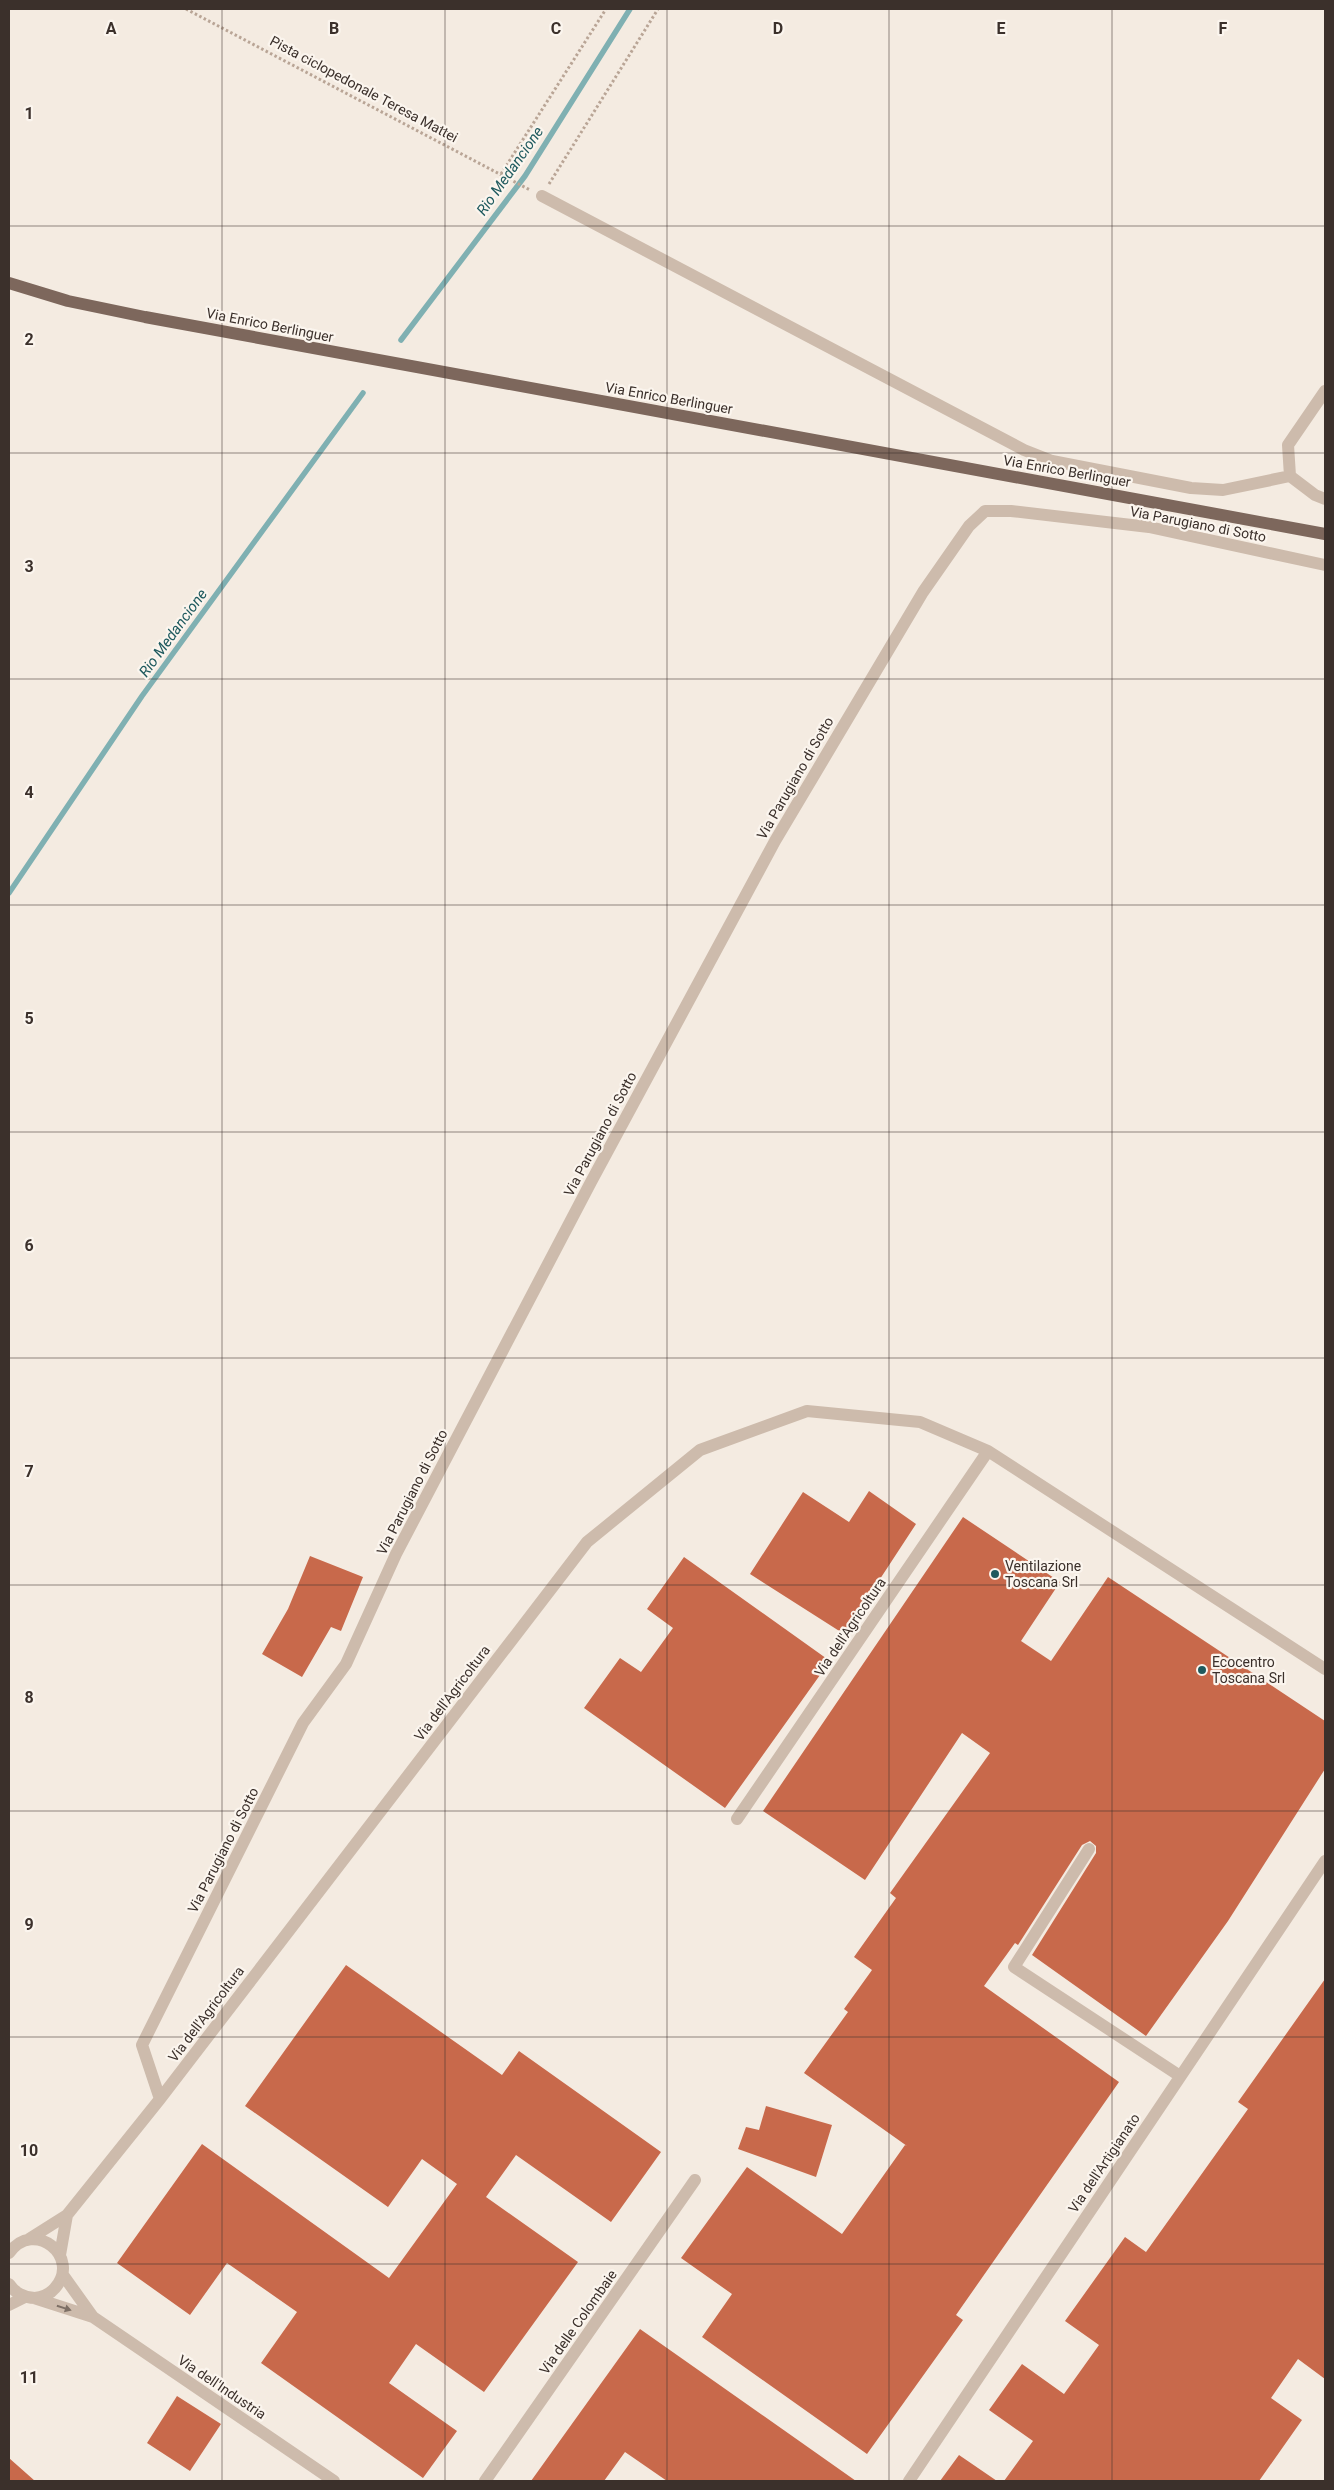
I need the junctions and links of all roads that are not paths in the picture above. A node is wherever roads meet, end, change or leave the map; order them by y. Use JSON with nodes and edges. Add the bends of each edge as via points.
{"nodes":[{"id":1,"x":537,"y":193,"type":"road end"},
{"id":2,"x":9,"y":283,"type":"edge"},
{"id":3,"x":1325,"y":391,"type":"edge"},
{"id":4,"x":1290,"y":476,"type":"junction"},
{"id":5,"x":1325,"y":499,"type":"edge"},
{"id":6,"x":1325,"y":534,"type":"edge"},
{"id":7,"x":1325,"y":566,"type":"edge"},
{"id":8,"x":988,"y":1451,"type":"junction"},
{"id":9,"x":1325,"y":1669,"type":"edge"},
{"id":10,"x":737,"y":1819,"type":"dead end"},
{"id":11,"x":1089,"y":1849,"type":"dead end"},
{"id":12,"x":1325,"y":1861,"type":"edge"},
{"id":13,"x":1180,"y":2076,"type":"junction"},
{"id":14,"x":160,"y":2099,"type":"junction"},
{"id":15,"x":695,"y":2180,"type":"dead end"},
{"id":16,"x":68,"y":2215,"type":"junction"},
{"id":17,"x":29,"y":2239,"type":"junction"},
{"id":18,"x":9,"y":2253,"type":"edge"},
{"id":19,"x":60,"y":2255,"type":"junction"},
{"id":20,"x":63,"y":2275,"type":"junction"},
{"id":21,"x":9,"y":2284,"type":"edge"},
{"id":22,"x":30,"y":2297,"type":"junction"},
{"id":23,"x":9,"y":2305,"type":"edge"},
{"id":24,"x":93,"y":2317,"type":"junction"},
{"id":25,"x":334,"y":2481,"type":"edge"},
{"id":26,"x":484,"y":2481,"type":"edge"},
{"id":27,"x":909,"y":2481,"type":"edge"}],
"edges":[{"from":1,"to":4,"type":"street","via":[[1024,450],[1052,461],[1191,488],[1223,490]]},
{"from":2,"to":6,"type":"main road","name":"Via Enrico Berlinguer","via":[[68,301],[145,317]]},
{"from":3,"to":4,"type":"street","via":[[1288,445]]},
{"from":4,"to":5,"type":"street","via":[[1315,496]]},
{"from":7,"to":14,"type":"street","name":"Via Parugiano di Sotto","via":[[1149,527],[1011,511],[985,511],[969,526],[922,592],[775,841],[396,1554],[346,1664],[303,1723],[142,2045]]},
{"from":8,"to":9,"type":"street","name":"Via dell'Agricoltura"},
{"from":8,"to":10,"type":"street","name":"Via dell'Agricoltura"},
{"from":8,"to":14,"type":"street","name":"Via dell'Agricoltura","via":[[920,1422],[808,1411],[700,1450],[587,1542]]},
{"from":11,"to":13,"type":"street","via":[[1014,1966]]},
{"from":12,"to":13,"type":"street","name":"Via dell'Artigianato"},
{"from":13,"to":27,"type":"street","name":"Via dell'Artigianato"},
{"from":14,"to":16,"type":"street","name":"Via dell'Agricoltura"},
{"from":15,"to":26,"type":"street","name":"Via delle Colombaie"},
{"from":16,"to":17,"type":"street"},
{"from":16,"to":19,"type":"street"},
{"from":17,"to":18,"type":"street","via":[[20,2242]]},
{"from":17,"to":19,"type":"street","via":[[47,2242]]},
{"from":19,"to":20,"type":"street"},
{"from":20,"to":22,"type":"street","via":[[52,2291]]},
{"from":20,"to":24,"type":"street","name":"Via dell'Industria"},
{"from":21,"to":22,"type":"street","via":[[17,2293]]},
{"from":22,"to":23,"type":"street"},
{"from":22,"to":24,"type":"street","name":"Via dell'Industria","one_way":true},
{"from":24,"to":25,"type":"street","name":"Via dell'Industria"}]}
